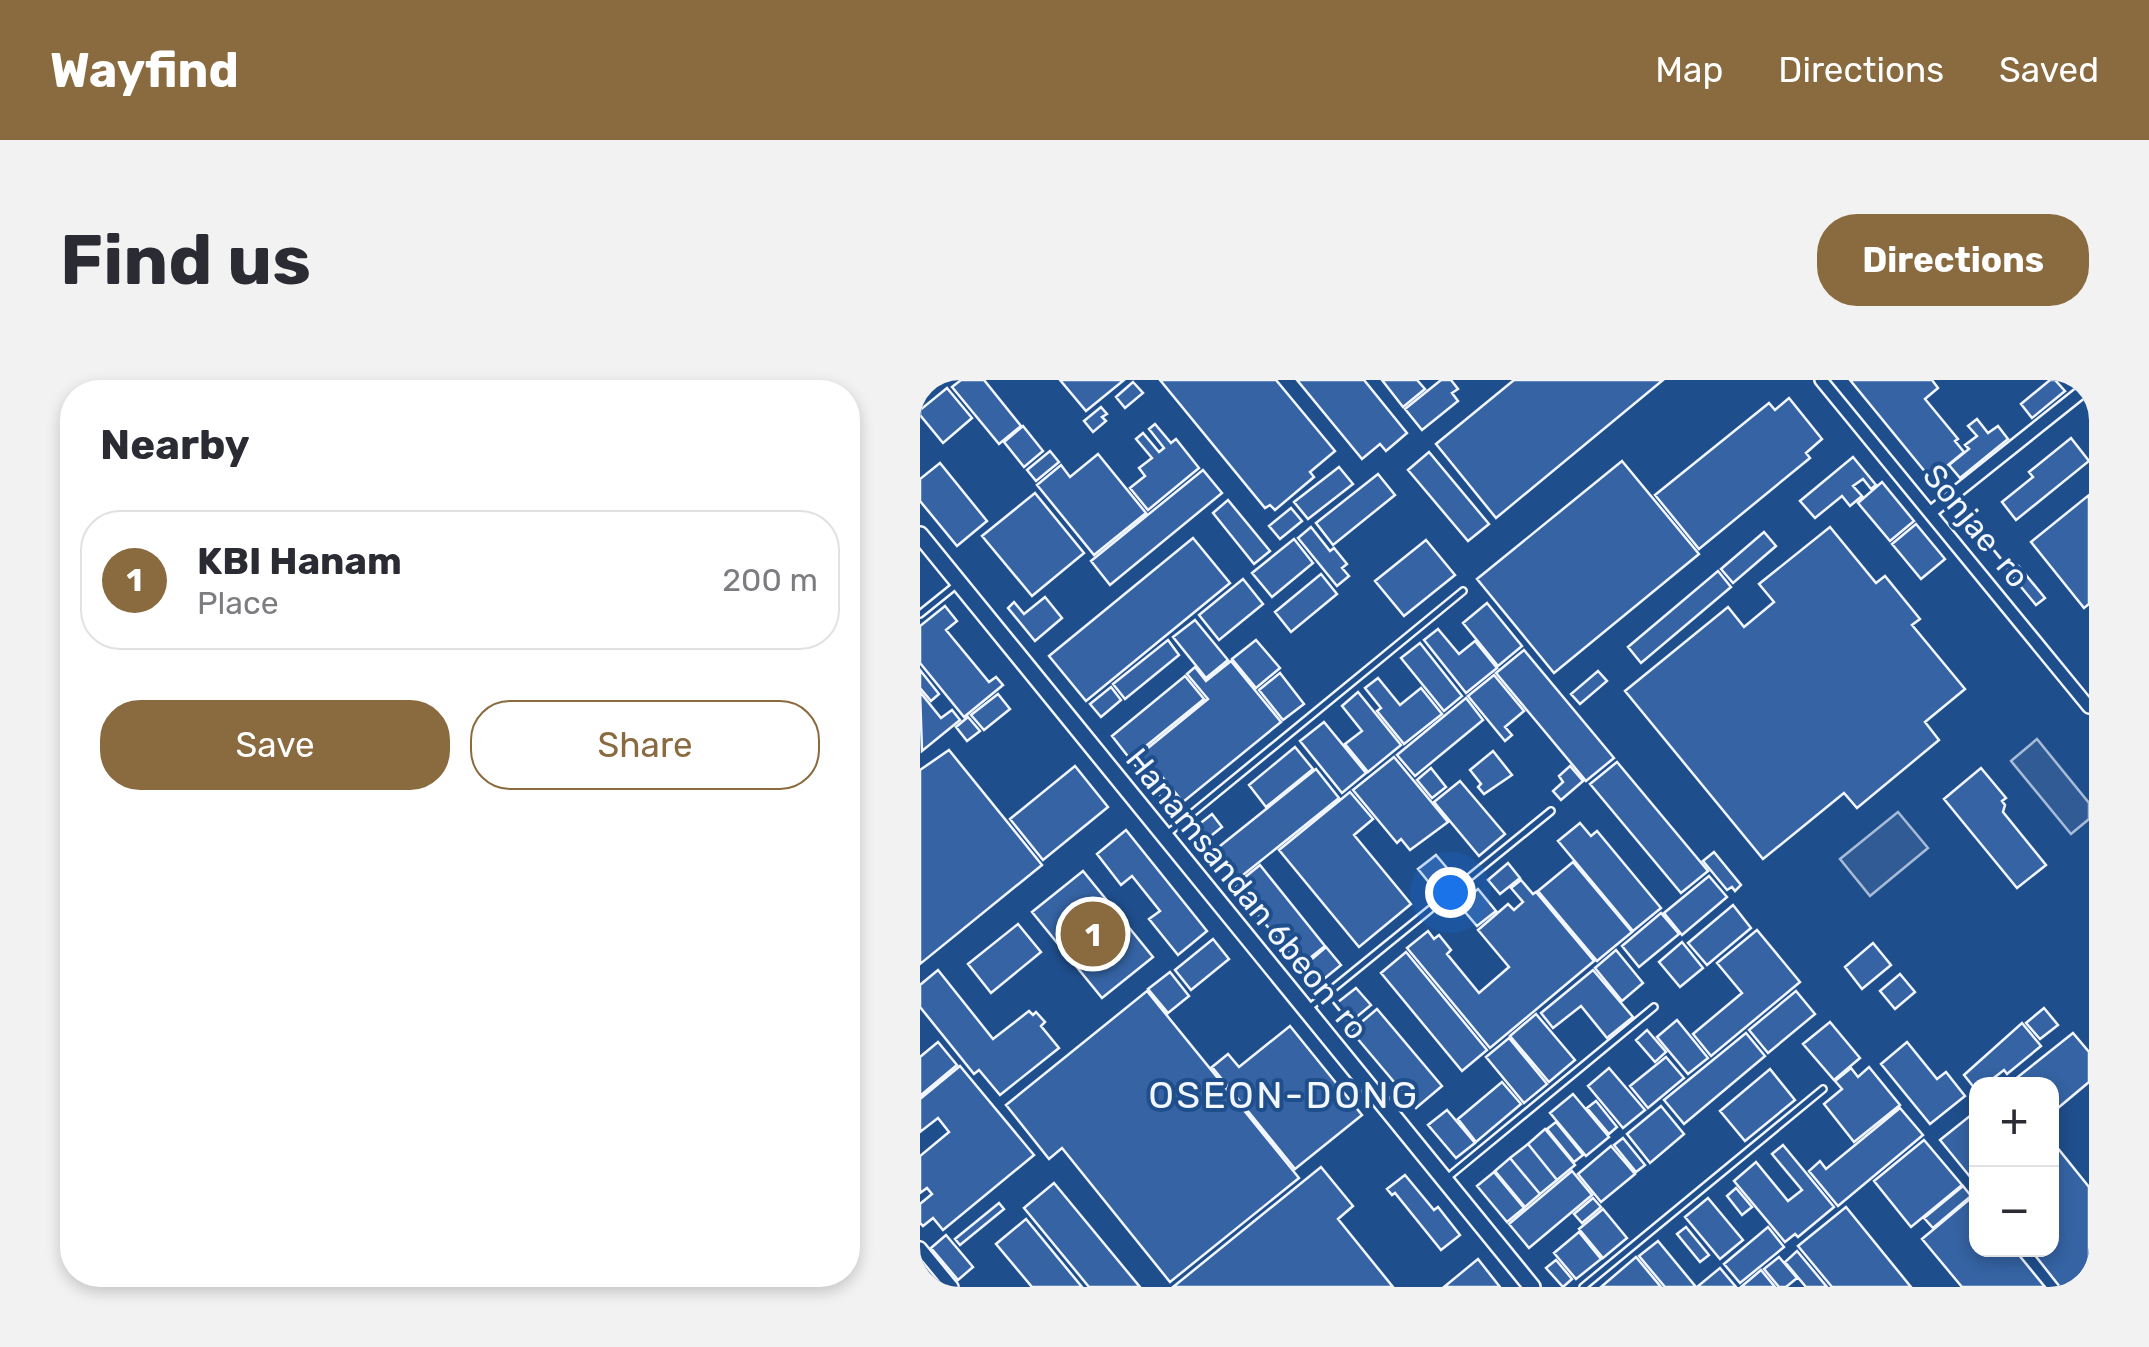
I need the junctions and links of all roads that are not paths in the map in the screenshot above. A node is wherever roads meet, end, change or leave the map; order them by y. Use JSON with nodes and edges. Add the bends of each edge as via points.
{"nodes":[{"id":1,"x":1821,"y":380,"type":"edge"},
{"id":2,"x":2089,"y":386,"type":"edge"},
{"id":3,"x":1930,"y":513,"type":"junction"},
{"id":4,"x":920,"y":536,"type":"edge"},
{"id":5,"x":958,"y":583,"type":"junction"},
{"id":6,"x":1463,"y":591,"type":"dead end"},
{"id":7,"x":920,"y":614,"type":"edge"},
{"id":8,"x":2089,"y":707,"type":"edge"},
{"id":9,"x":1551,"y":811,"type":"dead end"},
{"id":10,"x":1164,"y":836,"type":"junction"},
{"id":11,"x":1654,"y":1008,"type":"dead end"},
{"id":12,"x":1306,"y":1010,"type":"junction"},
{"id":13,"x":1823,"y":1089,"type":"dead end"},
{"id":14,"x":1444,"y":1180,"type":"junction"},
{"id":15,"x":920,"y":1248,"type":"edge"},
{"id":16,"x":952,"y":1287,"type":"edge"},
{"id":17,"x":1532,"y":1287,"type":"edge"},
{"id":18,"x":1583,"y":1287,"type":"edge"}],
"edges":[{"from":1,"to":3,"type":"street","name":"Sonjae-ro"},
{"from":2,"to":3,"type":"street"},
{"from":3,"to":8,"type":"street","name":"Sonjae-ro"},
{"from":4,"to":5,"type":"street","name":"Hanamsandan 6beon-ro"},
{"from":5,"to":7,"type":"lane"},
{"from":5,"to":10,"type":"street","name":"Hanamsandan 6beon-ro"},
{"from":6,"to":10,"type":"lane"},
{"from":9,"to":12,"type":"lane"},
{"from":10,"to":12,"type":"street","name":"Hanamsandan 6beon-ro"},
{"from":11,"to":14,"type":"lane"},
{"from":12,"to":14,"type":"street","name":"Hanamsandan 6beon-ro"},
{"from":13,"to":18,"type":"lane"},
{"from":14,"to":17,"type":"street","name":"Hanamsandan 6beon-ro"},
{"from":15,"to":16,"type":"street"}]}
